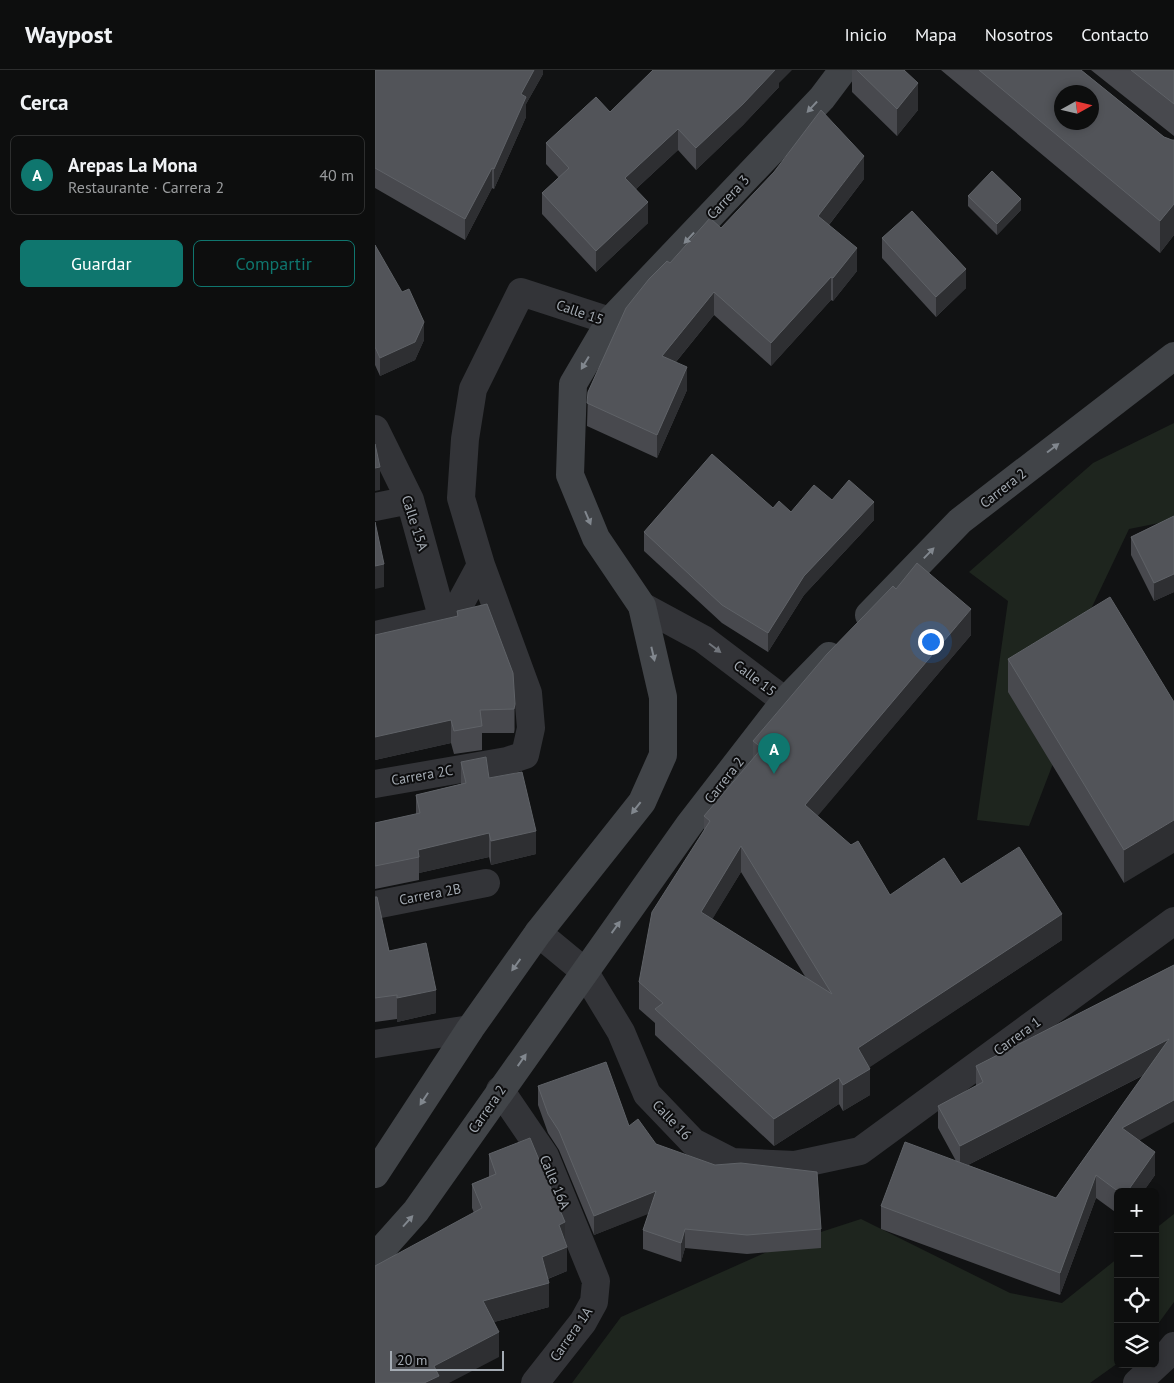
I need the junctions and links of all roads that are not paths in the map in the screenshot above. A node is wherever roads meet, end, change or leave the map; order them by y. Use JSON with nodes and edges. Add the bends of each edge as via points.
{"nodes":[{"id":1,"x":843,"y":70,"type":"edge"},
{"id":2,"x":610,"y":321,"type":"junction"},
{"id":3,"x":1174,"y":356,"type":"edge"},
{"id":4,"x":375,"y":429,"type":"edge"},
{"id":5,"x":409,"y":500,"type":"junction"},
{"id":6,"x":375,"y":508,"type":"edge"},
{"id":7,"x":481,"y":565,"type":"junction"},
{"id":8,"x":642,"y":606,"type":"junction"},
{"id":9,"x":443,"y":620,"type":"junction"},
{"id":10,"x":375,"y":635,"type":"edge"},
{"id":11,"x":528,"y":692,"type":"joint"},
{"id":12,"x":785,"y":701,"type":"junction"},
{"id":13,"x":375,"y":784,"type":"edge"},
{"id":14,"x":485,"y":883,"type":"dead end"},
{"id":15,"x":375,"y":905,"type":"edge"},
{"id":16,"x":1174,"y":921,"type":"edge"},
{"id":17,"x":538,"y":934,"type":"junction"},
{"id":18,"x":584,"y":971,"type":"junction"},
{"id":19,"x":470,"y":1029,"type":"junction"},
{"id":20,"x":375,"y":1044,"type":"edge"},
{"id":21,"x":500,"y":1090,"type":"junction"},
{"id":22,"x":860,"y":1152,"type":"joint"},
{"id":23,"x":375,"y":1174,"type":"edge"},
{"id":24,"x":375,"y":1257,"type":"edge"},
{"id":25,"x":596,"y":1281,"type":"joint"},
{"id":26,"x":1174,"y":1346,"type":"edge"},
{"id":27,"x":535,"y":1383,"type":"edge"},
{"id":28,"x":1137,"y":1383,"type":"edge"}],
"edges":[{"from":1,"to":2,"type":"main road","name":"Carrera 3","one_way":true,"via":[[822,98]]},
{"from":2,"to":7,"type":"street","name":"Calle 15","via":[[521,292],[473,389],[465,439],[461,498]]},
{"from":2,"to":8,"type":"main road","name":"Calle 15","one_way":true,"via":[[573,384],[570,475],[596,538]]},
{"from":12,"to":3,"type":"main road","name":"Carrera 2","one_way":true,"via":[[960,521]]},
{"from":4,"to":5,"type":"street","name":"Calle 15A"},
{"from":5,"to":6,"type":"street"},
{"from":5,"to":9,"type":"street","name":"Calle 15A"},
{"from":7,"to":9,"type":"street","via":[[461,602]]},
{"from":7,"to":11,"type":"street","name":"Calle 15"},
{"from":8,"to":12,"type":"street","name":"Calle 15","one_way":true,"via":[[703,639]]},
{"from":8,"to":17,"type":"main road","one_way":true,"via":[[663,697],[663,755],[642,802]]},
{"from":9,"to":10,"type":"street"},
{"from":11,"to":13,"type":"street","name":"Carrera 2C","via":[[531,728],[525,754],[507,761]]},
{"from":18,"to":12,"type":"main road","name":"Carrera 2","one_way":true,"via":[[689,825]]},
{"from":14,"to":15,"type":"street","name":"Carrera 2B"},
{"from":16,"to":22,"type":"street","name":"Carrera 1"},
{"from":17,"to":18,"type":"street","name":"Calle 16"},
{"from":17,"to":19,"type":"main road","one_way":true},
{"from":21,"to":18,"type":"main road","name":"Carrera 2","one_way":true},
{"from":18,"to":22,"type":"street","name":"Calle 16","via":[[621,1032],[647,1094],[693,1142],[732,1162],[795,1165]]},
{"from":19,"to":20,"type":"street"},
{"from":19,"to":23,"type":"main road","one_way":true},
{"from":24,"to":21,"type":"main road","name":"Carrera 2","one_way":true,"via":[[416,1211]]},
{"from":21,"to":25,"type":"street","name":"Calle 16A","via":[[545,1156]]},
{"from":25,"to":27,"type":"street","name":"Carrera 1A","via":[[594,1302],[583,1322]]},
{"from":26,"to":28,"type":"street"}]}
